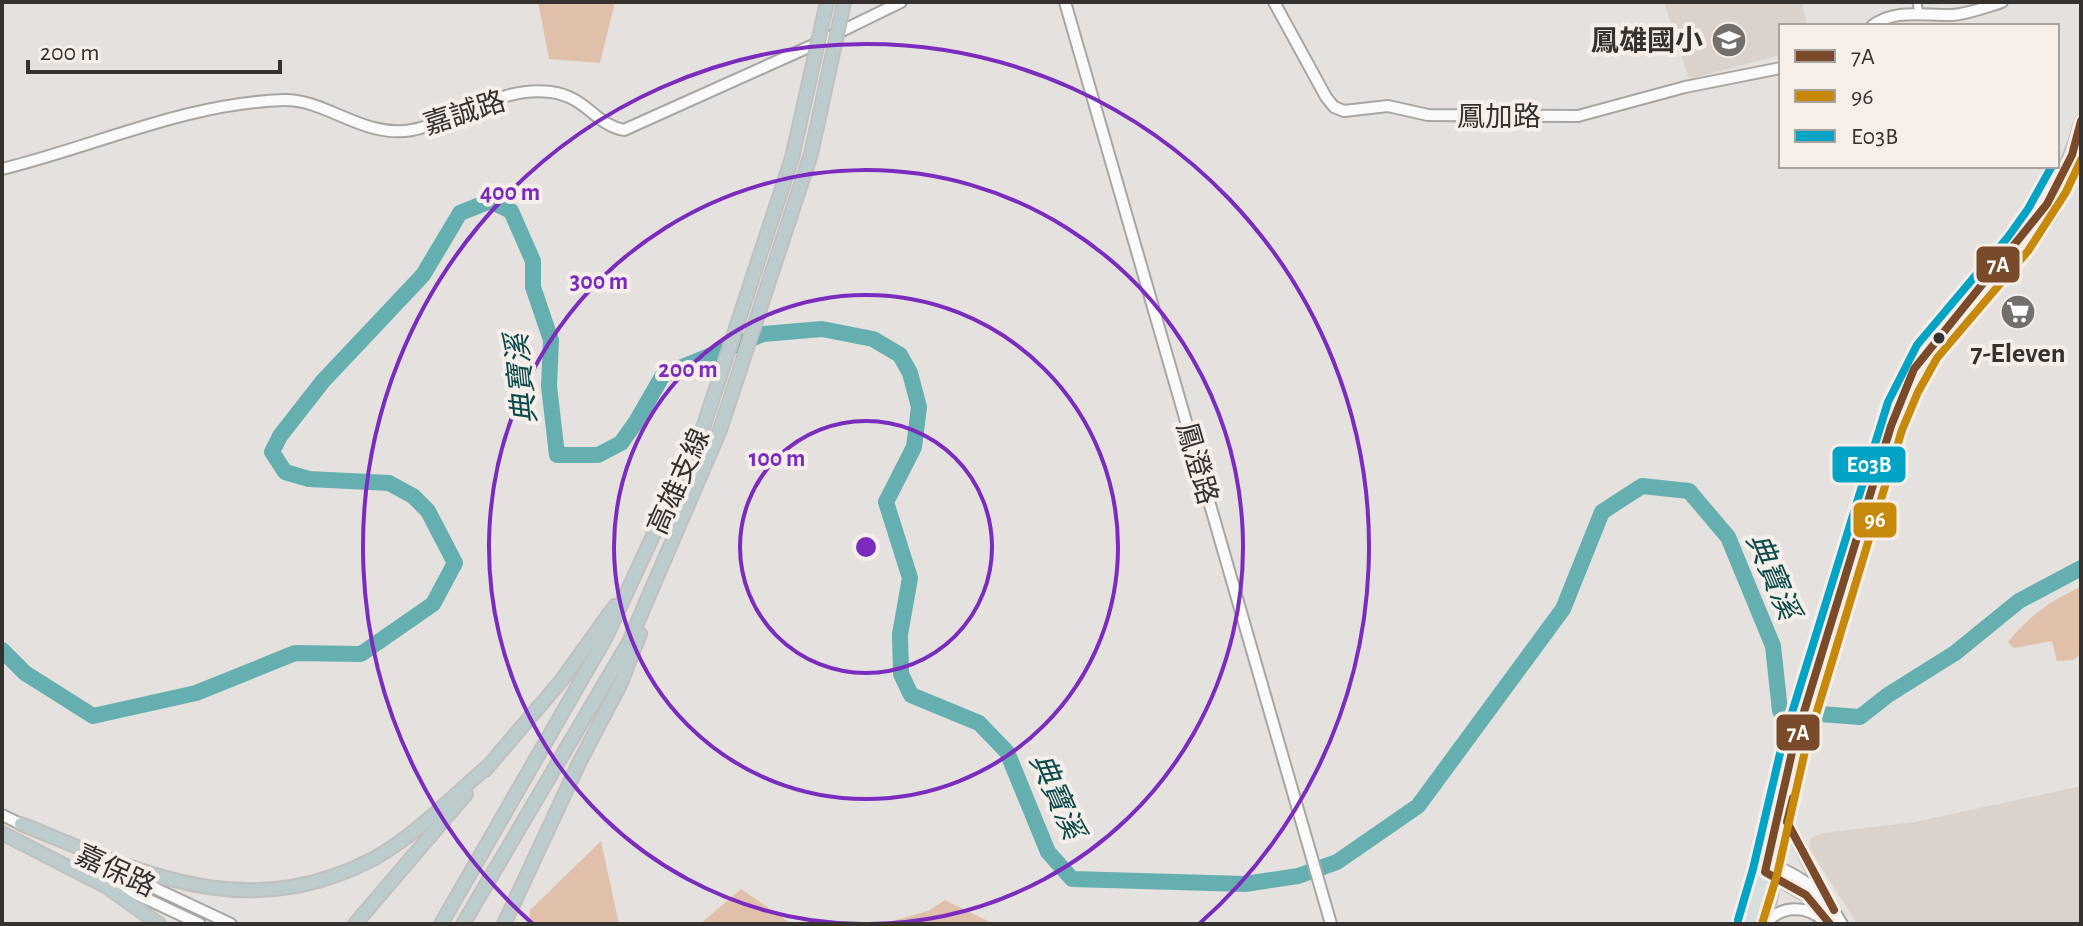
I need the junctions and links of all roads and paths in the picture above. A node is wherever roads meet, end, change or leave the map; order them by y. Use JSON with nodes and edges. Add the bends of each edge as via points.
{"nodes":[{"id":1,"x":827,"y":2,"type":"edge"},
{"id":2,"x":844,"y":2,"type":"edge"},
{"id":3,"x":901,"y":2,"type":"edge"},
{"id":4,"x":1065,"y":2,"type":"edge"},
{"id":5,"x":1274,"y":2,"type":"edge"},
{"id":6,"x":1917,"y":2,"type":"edge"},
{"id":7,"x":2002,"y":2,"type":"edge"},
{"id":8,"x":1981,"y":4,"type":"edge"},
{"id":9,"x":1919,"y":15,"type":"junction"},
{"id":10,"x":1875,"y":24,"type":"edge"},
{"id":11,"x":1779,"y":68,"type":"edge"},
{"id":12,"x":2081,"y":121,"type":"edge"},
{"id":13,"x":2081,"y":157,"type":"edge"},
{"id":14,"x":2,"y":169,"type":"edge"},
{"id":15,"x":688,"y":504,"type":"junction"},
{"id":16,"x":633,"y":580,"type":"junction"},
{"id":17,"x":1815,"y":694,"type":"junction"},
{"id":18,"x":1798,"y":750,"type":"junction"},
{"id":19,"x":488,"y":766,"type":"junction"},
{"id":20,"x":2,"y":815,"type":"edge"},
{"id":21,"x":1787,"y":822,"type":"junction"},
{"id":22,"x":21,"y":824,"type":"junction"},
{"id":23,"x":2,"y":832,"type":"edge"},
{"id":24,"x":1771,"y":870,"type":"junction"},
{"id":25,"x":517,"y":899,"type":"junction"},
{"id":26,"x":1832,"y":907,"type":"junction"},
{"id":27,"x":159,"y":924,"type":"edge"},
{"id":28,"x":200,"y":924,"type":"edge"},
{"id":29,"x":231,"y":924,"type":"edge"},
{"id":30,"x":355,"y":924,"type":"edge"},
{"id":31,"x":441,"y":924,"type":"edge"},
{"id":32,"x":463,"y":924,"type":"edge"},
{"id":33,"x":504,"y":924,"type":"edge"},
{"id":34,"x":512,"y":924,"type":"edge"},
{"id":35,"x":1331,"y":924,"type":"edge"},
{"id":36,"x":1749,"y":924,"type":"edge"},
{"id":37,"x":1763,"y":924,"type":"edge"},
{"id":38,"x":1829,"y":924,"type":"edge"},
{"id":39,"x":1842,"y":924,"type":"edge"}],
"edges":[{"from":1,"to":16,"type":"highway","name":"高雄支線","bridge":true,"via":[[792,158],[703,428]]},
{"from":2,"to":15,"type":"highway","name":"高雄支線","bridge":true,"via":[[811,154],[720,430]]},
{"from":3,"to":14,"type":"street","name":"嘉誠路","via":[[624,130],[613,128],[576,99],[547,91],[487,102],[433,124],[387,132],[296,100],[257,101],[164,119]]},
{"from":4,"to":35,"type":"street","name":"鳳澄路"},
{"from":5,"to":11,"type":"street","name":"鳳加路","via":[[1326,97],[1344,111],[1388,106],[1428,115],[1578,116]]},
{"from":6,"to":9,"type":"street"},
{"from":7,"to":8,"type":"street"},
{"from":8,"to":9,"type":"street","via":[[1955,15]]},
{"from":9,"to":10,"type":"street","via":[[1886,17]]},
{"from":12,"to":17,"type":"main road","via":[[2072,155],[2047,204],[1914,369],[1891,426]]},
{"from":13,"to":17,"type":"main road","via":[[2052,214],[1936,356],[1914,395]]},
{"from":15,"to":25,"type":"highway","via":[[625,673]]},
{"from":15,"to":32,"type":"highway","name":"高雄支線","via":[[629,642]]},
{"from":16,"to":19,"type":"highway","via":[[561,681]]},
{"from":16,"to":31,"type":"highway","name":"高雄支線","via":[[606,637]]},
{"from":17,"to":18,"type":"main road"},
{"from":18,"to":21,"type":"main road"},
{"from":18,"to":24,"type":"main road"},
{"from":19,"to":22,"type":"highway","via":[[375,859],[316,883],[262,893],[198,890],[168,882]]},
{"from":19,"to":30,"type":"highway"},
{"from":20,"to":22,"type":"street","name":"嘉保路"},
{"from":21,"to":24,"type":"main road"},
{"from":21,"to":26,"type":"street"},
{"from":22,"to":29,"type":"street","name":"嘉保路"},
{"from":23,"to":27,"type":"highway","via":[[107,887]]},
{"from":23,"to":28,"type":"street","name":"嘉保路"},
{"from":24,"to":26,"type":"street","via":[[1809,884]]},
{"from":24,"to":36,"type":"main road"},
{"from":24,"to":37,"type":"main road"},
{"from":24,"to":38,"type":"street","via":[[1813,900]]},
{"from":25,"to":33,"type":"highway"},
{"from":25,"to":34,"type":"highway"},
{"from":26,"to":39,"type":"street"},
{"from":37,"to":38,"type":"street","via":[[1793,909],[1810,911]]}]}
